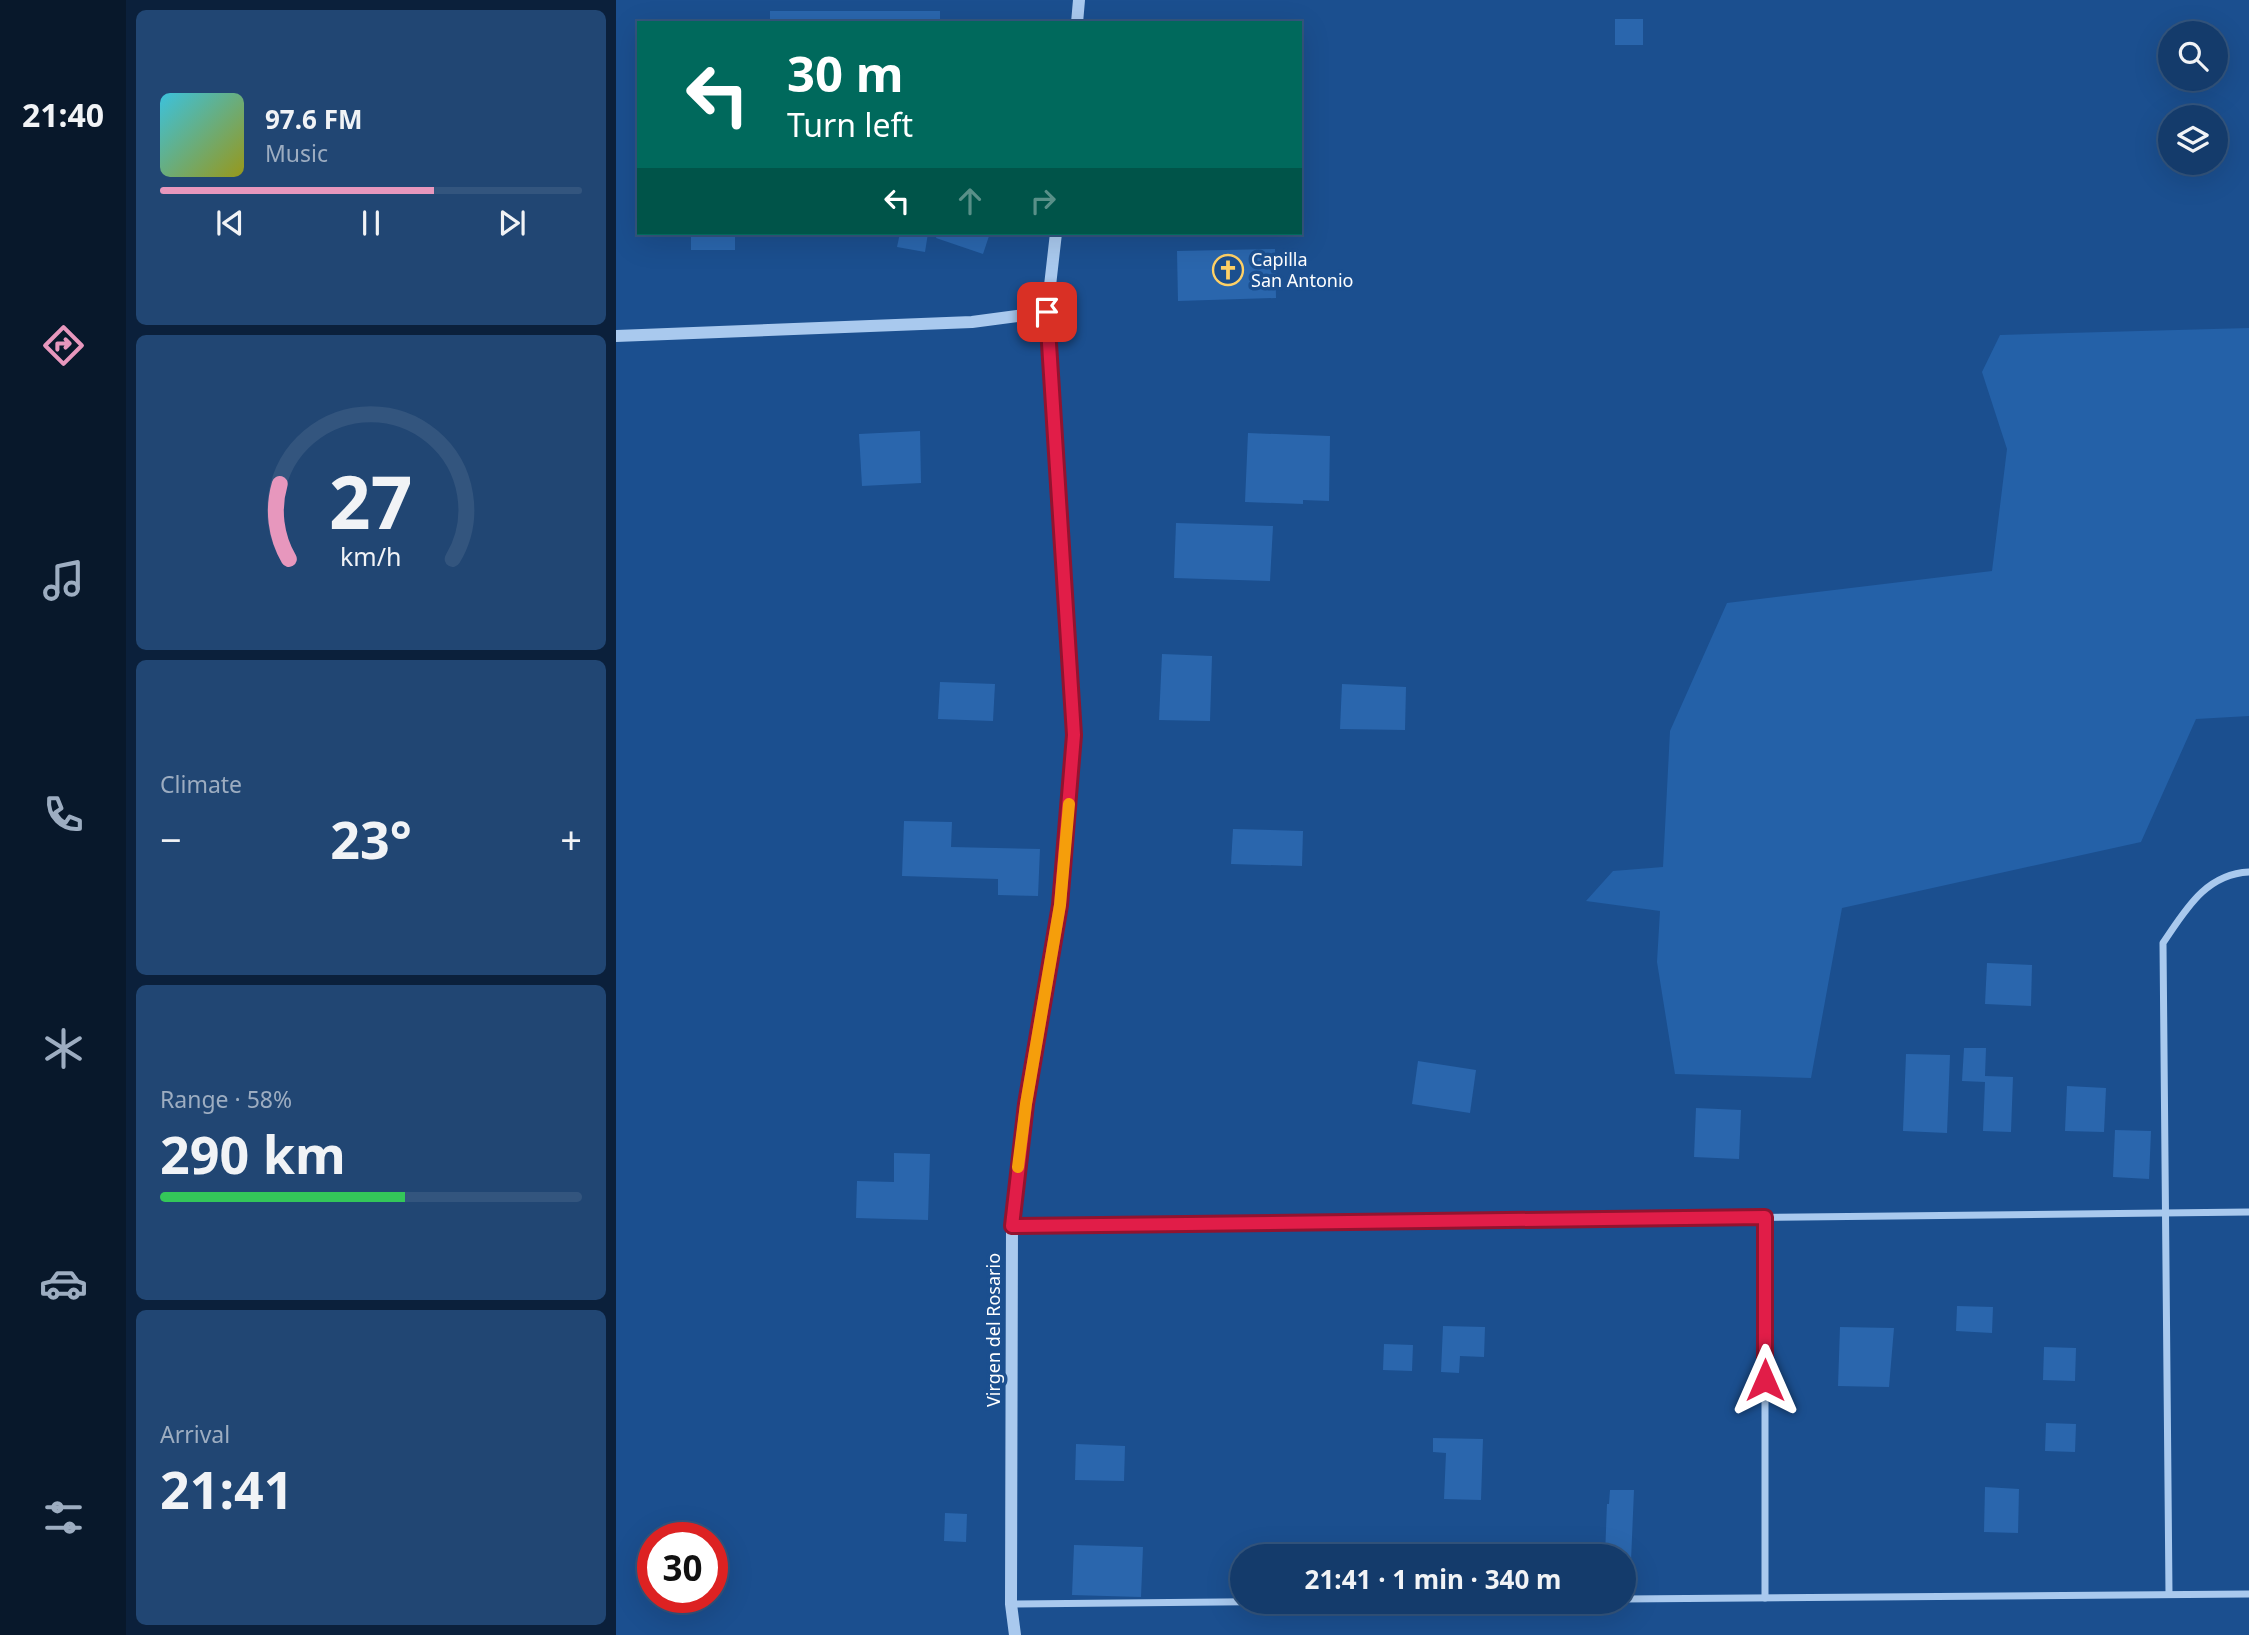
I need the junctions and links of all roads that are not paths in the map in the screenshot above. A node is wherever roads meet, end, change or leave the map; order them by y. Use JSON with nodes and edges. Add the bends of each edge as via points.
{"nodes":[{"id":1,"x":1079,"y":0,"type":"edge"},
{"id":2,"x":1077,"y":21,"type":"edge"},
{"id":3,"x":1056,"y":235,"type":"edge"},
{"id":4,"x":1047,"y":312,"type":"junction"},
{"id":5,"x":616,"y":336,"type":"edge"},
{"id":6,"x":2249,"y":872,"type":"edge"},
{"id":7,"x":2249,"y":1212,"type":"edge"},
{"id":8,"x":2166,"y":1213,"type":"junction"},
{"id":9,"x":1765,"y":1217,"type":"junction"},
{"id":10,"x":1012,"y":1226,"type":"junction"},
{"id":11,"x":2169,"y":1594,"type":"junction"},
{"id":12,"x":2249,"y":1594,"type":"edge"},
{"id":13,"x":1765,"y":1598,"type":"junction"},
{"id":14,"x":1636,"y":1599,"type":"edge"},
{"id":15,"x":1230,"y":1602,"type":"edge"},
{"id":16,"x":1012,"y":1604,"type":"junction"},
{"id":17,"x":1015,"y":1635,"type":"edge"}],
"edges":[{"from":1,"to":2,"type":"street"},
{"from":3,"to":4,"type":"street","name":"Virgen del Rosario"},
{"from":4,"to":5,"type":"street","via":[[972,322]]},
{"from":4,"to":10,"type":"street","name":"Virgen del Rosario","via":[[1074,735],[1060,905],[1026,1104]]},
{"from":6,"to":8,"type":"street","via":[[2235,873],[2197,894],[2163,943]]},
{"from":7,"to":8,"type":"street"},
{"from":8,"to":9,"type":"street"},
{"from":8,"to":11,"type":"street"},
{"from":9,"to":10,"type":"street"},
{"from":9,"to":13,"type":"street"},
{"from":10,"to":16,"type":"street","name":"Virgen del Rosario"},
{"from":11,"to":12,"type":"street"},
{"from":11,"to":13,"type":"street"},
{"from":13,"to":14,"type":"street"},
{"from":15,"to":16,"type":"street"},
{"from":16,"to":17,"type":"street","name":"Virgen del Rosario"}]}
